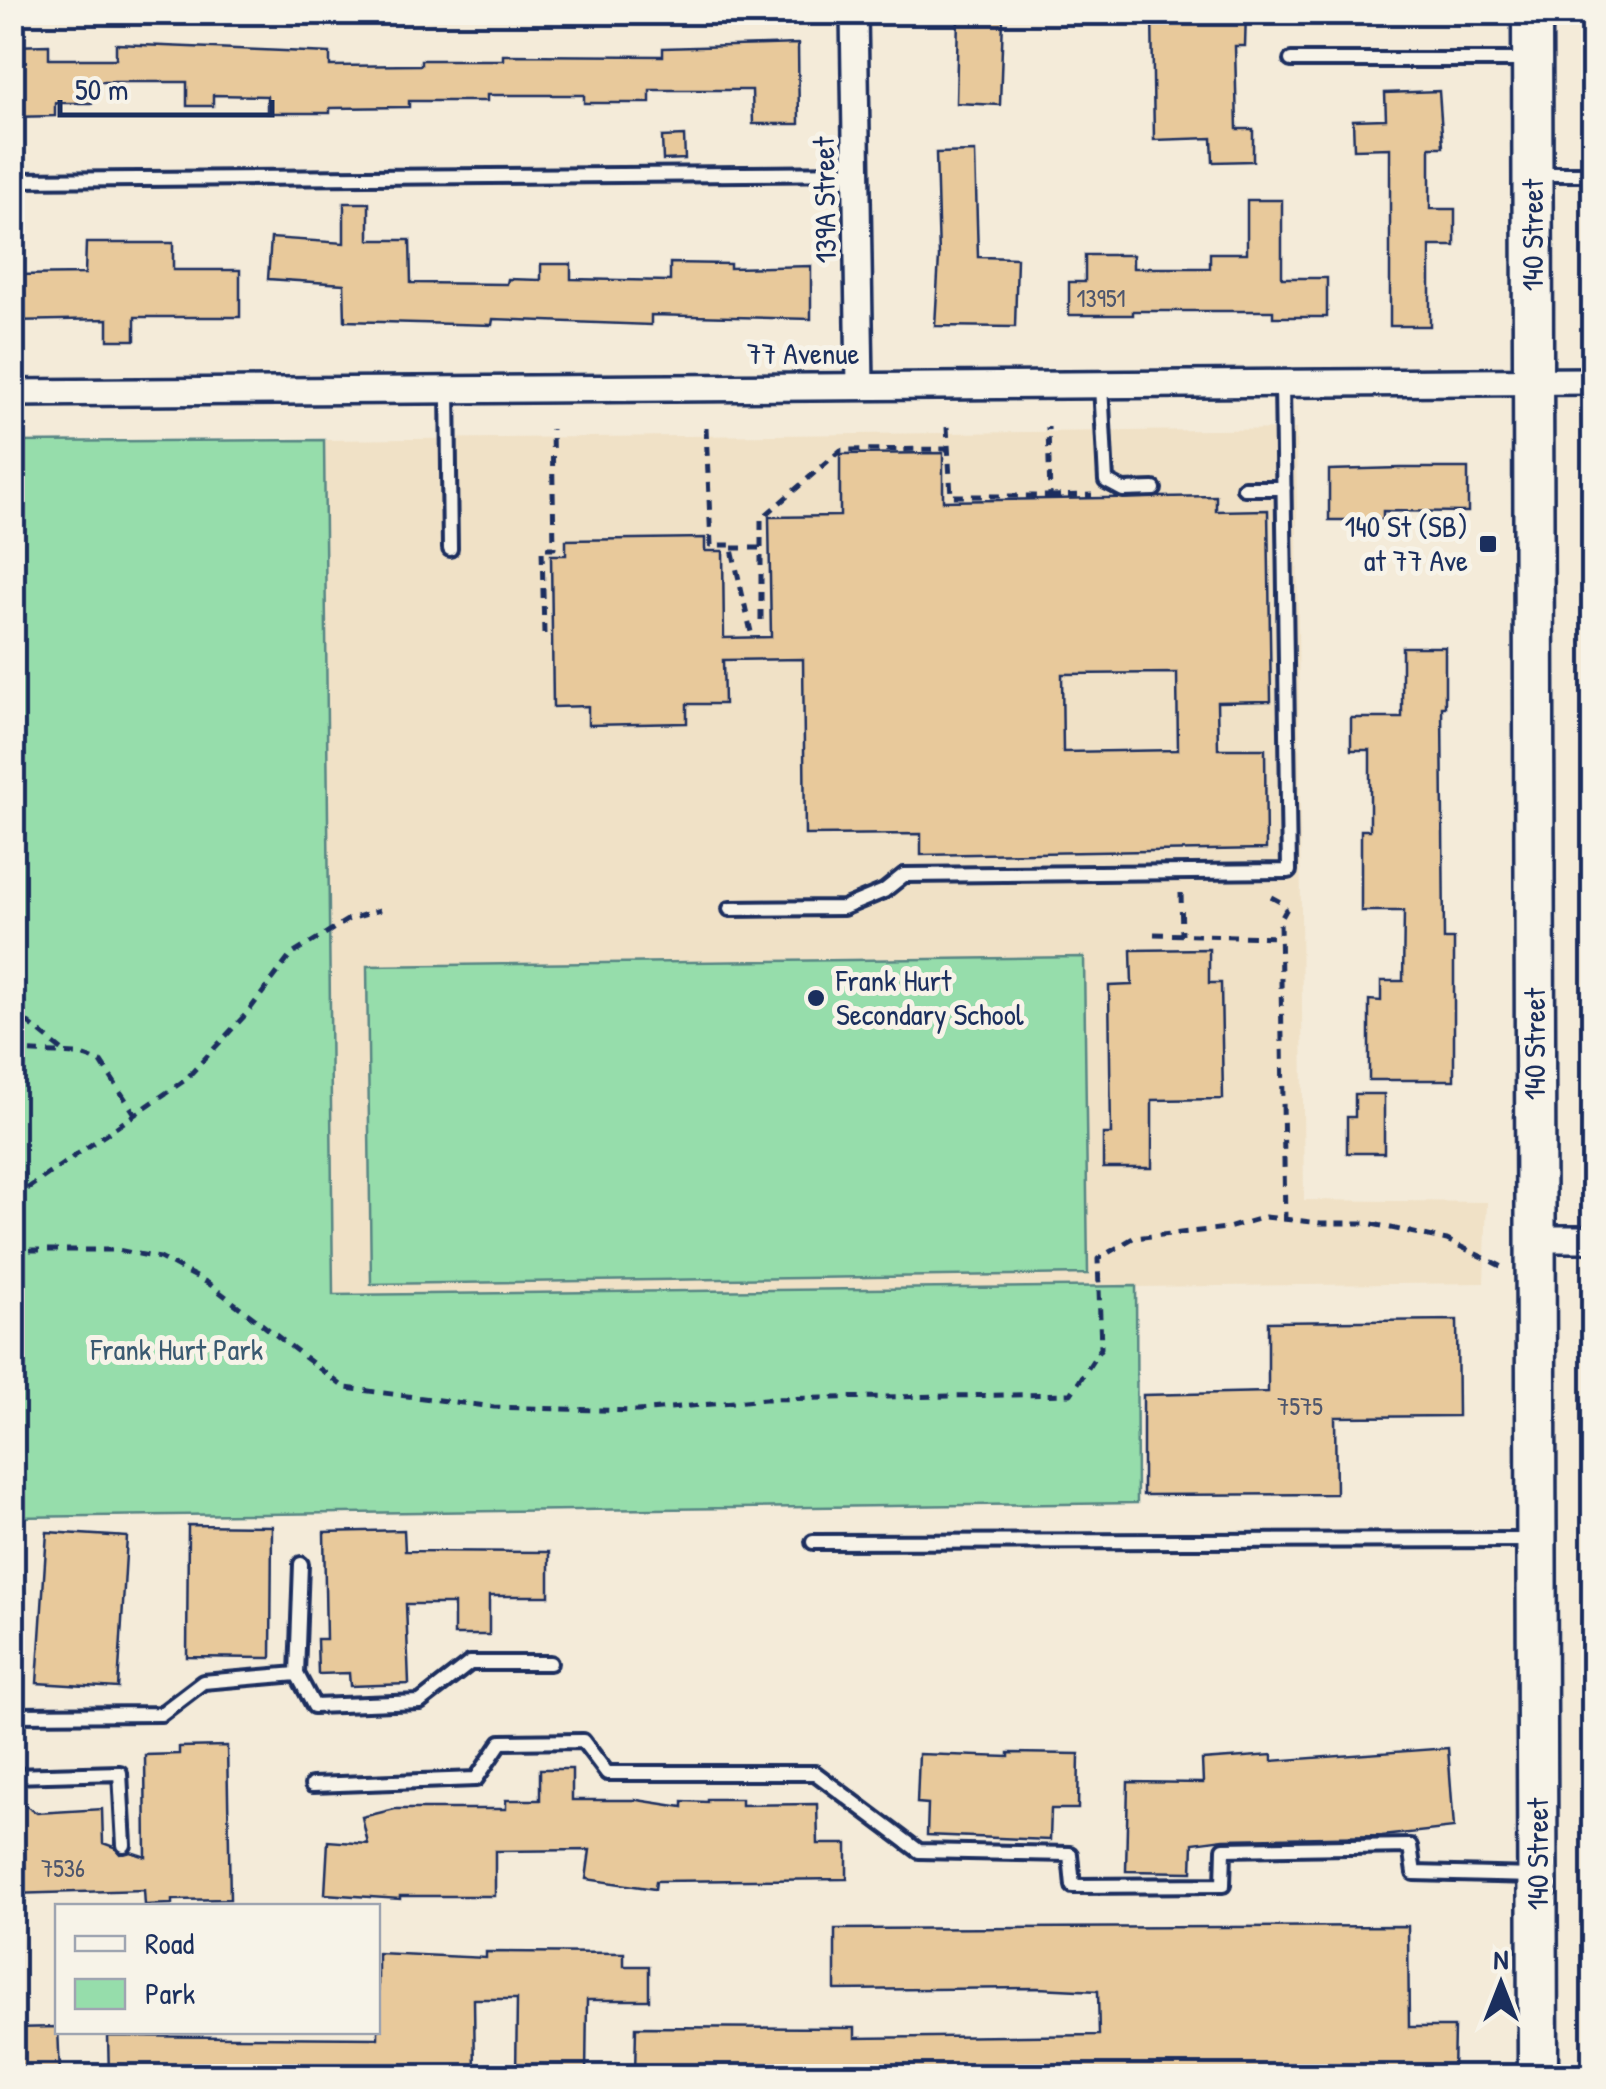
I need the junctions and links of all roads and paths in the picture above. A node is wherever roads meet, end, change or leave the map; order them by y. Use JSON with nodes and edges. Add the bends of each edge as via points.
{"nodes":[{"id":1,"x":854,"y":12,"type":"edge"},
{"id":2,"x":1532,"y":12,"type":"edge"},
{"id":3,"x":1292,"y":60,"type":"dead end"},
{"id":4,"x":1532,"y":60,"type":"junction"},
{"id":5,"x":857,"y":173,"type":"junction"},
{"id":6,"x":1533,"y":174,"type":"junction"},
{"id":7,"x":1594,"y":174,"type":"edge"},
{"id":8,"x":12,"y":180,"type":"edge"},
{"id":9,"x":1534,"y":381,"type":"junction"},
{"id":10,"x":1594,"y":381,"type":"edge"},
{"id":11,"x":1282,"y":384,"type":"junction"},
{"id":12,"x":1101,"y":385,"type":"junction"},
{"id":13,"x":860,"y":386,"type":"junction"},
{"id":14,"x":448,"y":388,"type":"junction"},
{"id":15,"x":12,"y":393,"type":"edge"},
{"id":16,"x":948,"y":427,"type":"dead end"},
{"id":17,"x":1048,"y":427,"type":"dead end"},
{"id":18,"x":706,"y":428,"type":"dead end"},
{"id":19,"x":552,"y":429,"type":"dead end"},
{"id":20,"x":948,"y":449,"type":"junction"},
{"id":21,"x":1244,"y":488,"type":"dead end"},
{"id":22,"x":1284,"y":488,"type":"junction"},
{"id":23,"x":1154,"y":489,"type":"dead end"},
{"id":24,"x":1100,"y":495,"type":"dead end"},
{"id":25,"x":1050,"y":496,"type":"junction"},
{"id":26,"x":732,"y":548,"type":"junction"},
{"id":27,"x":760,"y":548,"type":"junction"},
{"id":28,"x":450,"y":550,"type":"dead end"},
{"id":29,"x":762,"y":620,"type":"dead end"},
{"id":30,"x":751,"y":632,"type":"dead end"},
{"id":31,"x":544,"y":634,"type":"dead end"},
{"id":32,"x":1181,"y":892,"type":"dead end"},
{"id":33,"x":1271,"y":897,"type":"dead end"},
{"id":34,"x":730,"y":908,"type":"dead end"},
{"id":35,"x":380,"y":910,"type":"dead end"},
{"id":36,"x":1154,"y":934,"type":"dead end"},
{"id":37,"x":1182,"y":935,"type":"junction"},
{"id":38,"x":1280,"y":937,"type":"junction"},
{"id":39,"x":12,"y":1010,"type":"edge"},
{"id":40,"x":12,"y":1051,"type":"edge"},
{"id":41,"x":66,"y":1054,"type":"junction"},
{"id":42,"x":135,"y":1114,"type":"junction"},
{"id":43,"x":12,"y":1198,"type":"edge"},
{"id":44,"x":1285,"y":1219,"type":"junction"},
{"id":45,"x":1594,"y":1239,"type":"edge"},
{"id":46,"x":12,"y":1250,"type":"edge"},
{"id":47,"x":1526,"y":1253,"type":"junction"},
{"id":48,"x":1537,"y":1540,"type":"junction"},
{"id":49,"x":813,"y":1542,"type":"dead end"},
{"id":50,"x":301,"y":1564,"type":"dead end"},
{"id":51,"x":550,"y":1663,"type":"dead end"},
{"id":52,"x":297,"y":1674,"type":"junction"},
{"id":53,"x":12,"y":1678,"type":"edge"},
{"id":54,"x":13,"y":1716,"type":"edge"},
{"id":55,"x":12,"y":1776,"type":"edge"},
{"id":56,"x":312,"y":1785,"type":"dead end"},
{"id":57,"x":124,"y":1845,"type":"dead end"},
{"id":58,"x":1538,"y":1876,"type":"junction"},
{"id":59,"x":1538,"y":2076,"type":"edge"}],
"edges":[{"from":1,"to":5,"type":"street","name":"139A Street"},
{"from":2,"to":4,"type":"main road","name":"140 Street"},
{"from":3,"to":4,"type":"lane"},
{"from":4,"to":6,"type":"main road","name":"140 Street"},
{"from":5,"to":8,"type":"lane"},
{"from":5,"to":13,"type":"street","name":"139A Street"},
{"from":6,"to":7,"type":"lane"},
{"from":6,"to":9,"type":"main road","name":"140 Street"},
{"from":9,"to":10,"type":"street","name":"77 Avenue"},
{"from":9,"to":11,"type":"street","name":"77 Avenue"},
{"from":9,"to":47,"type":"main road","name":"140 Street"},
{"from":11,"to":12,"type":"street","name":"77 Avenue"},
{"from":11,"to":22,"type":"lane"},
{"from":12,"to":13,"type":"street","name":"77 Avenue"},
{"from":12,"to":23,"type":"lane","via":[[1106,481],[1123,490]]},
{"from":13,"to":14,"type":"street","name":"77 Avenue"},
{"from":14,"to":15,"type":"street","name":"77 Avenue"},
{"from":14,"to":28,"type":"lane"},
{"from":16,"to":20,"type":"path"},
{"from":17,"to":25,"type":"path"},
{"from":18,"to":26,"type":"path","via":[[710,545]]},
{"from":19,"to":31,"type":"path","via":[[554,548],[542,548],[540,560]]},
{"from":20,"to":25,"type":"path","via":[[951,496]]},
{"from":20,"to":27,"type":"path","via":[[841,450],[762,519]]},
{"from":21,"to":22,"type":"lane"},
{"from":22,"to":34,"type":"lane","via":[[1289,870],[904,875],[844,908]]},
{"from":24,"to":25,"type":"path"},
{"from":26,"to":27,"type":"path"},
{"from":26,"to":30,"type":"path"},
{"from":27,"to":29,"type":"path"},
{"from":32,"to":37,"type":"path"},
{"from":33,"to":38,"type":"path","via":[[1286,910]]},
{"from":35,"to":42,"type":"path","via":[[346,920],[291,955],[184,1080]]},
{"from":36,"to":37,"type":"path"},
{"from":37,"to":38,"type":"path"},
{"from":38,"to":44,"type":"path"},
{"from":39,"to":41,"type":"path"},
{"from":40,"to":41,"type":"path"},
{"from":41,"to":42,"type":"path","via":[[101,1062]]},
{"from":42,"to":43,"type":"path"},
{"from":44,"to":46,"type":"path","via":[[1265,1216],[1228,1228],[1133,1238],[1098,1259],[1102,1348],[1072,1394],[766,1400],[638,1411],[494,1408],[345,1388],[208,1283],[160,1258],[117,1250]]},
{"from":44,"to":47,"type":"path","via":[[1368,1223],[1447,1240],[1501,1267]]},
{"from":45,"to":47,"type":"street"},
{"from":47,"to":48,"type":"main road","name":"140 Street"},
{"from":48,"to":49,"type":"lane"},
{"from":48,"to":58,"type":"main road","name":"140 Street"},
{"from":50,"to":52,"type":"lane"},
{"from":51,"to":52,"type":"lane","via":[[470,1663],[420,1702],[314,1706]]},
{"from":52,"to":54,"type":"lane","via":[[203,1682],[161,1714]]},
{"from":53,"to":54,"type":"lane"},
{"from":55,"to":57,"type":"lane","via":[[120,1773]]},
{"from":56,"to":58,"type":"lane","via":[[476,1779],[501,1742],[584,1741],[606,1773],[815,1773],[919,1851],[1070,1854],[1073,1886],[1223,1885],[1224,1849],[1410,1846],[1414,1873]]},
{"from":58,"to":59,"type":"main road","name":"140 Street"}]}
